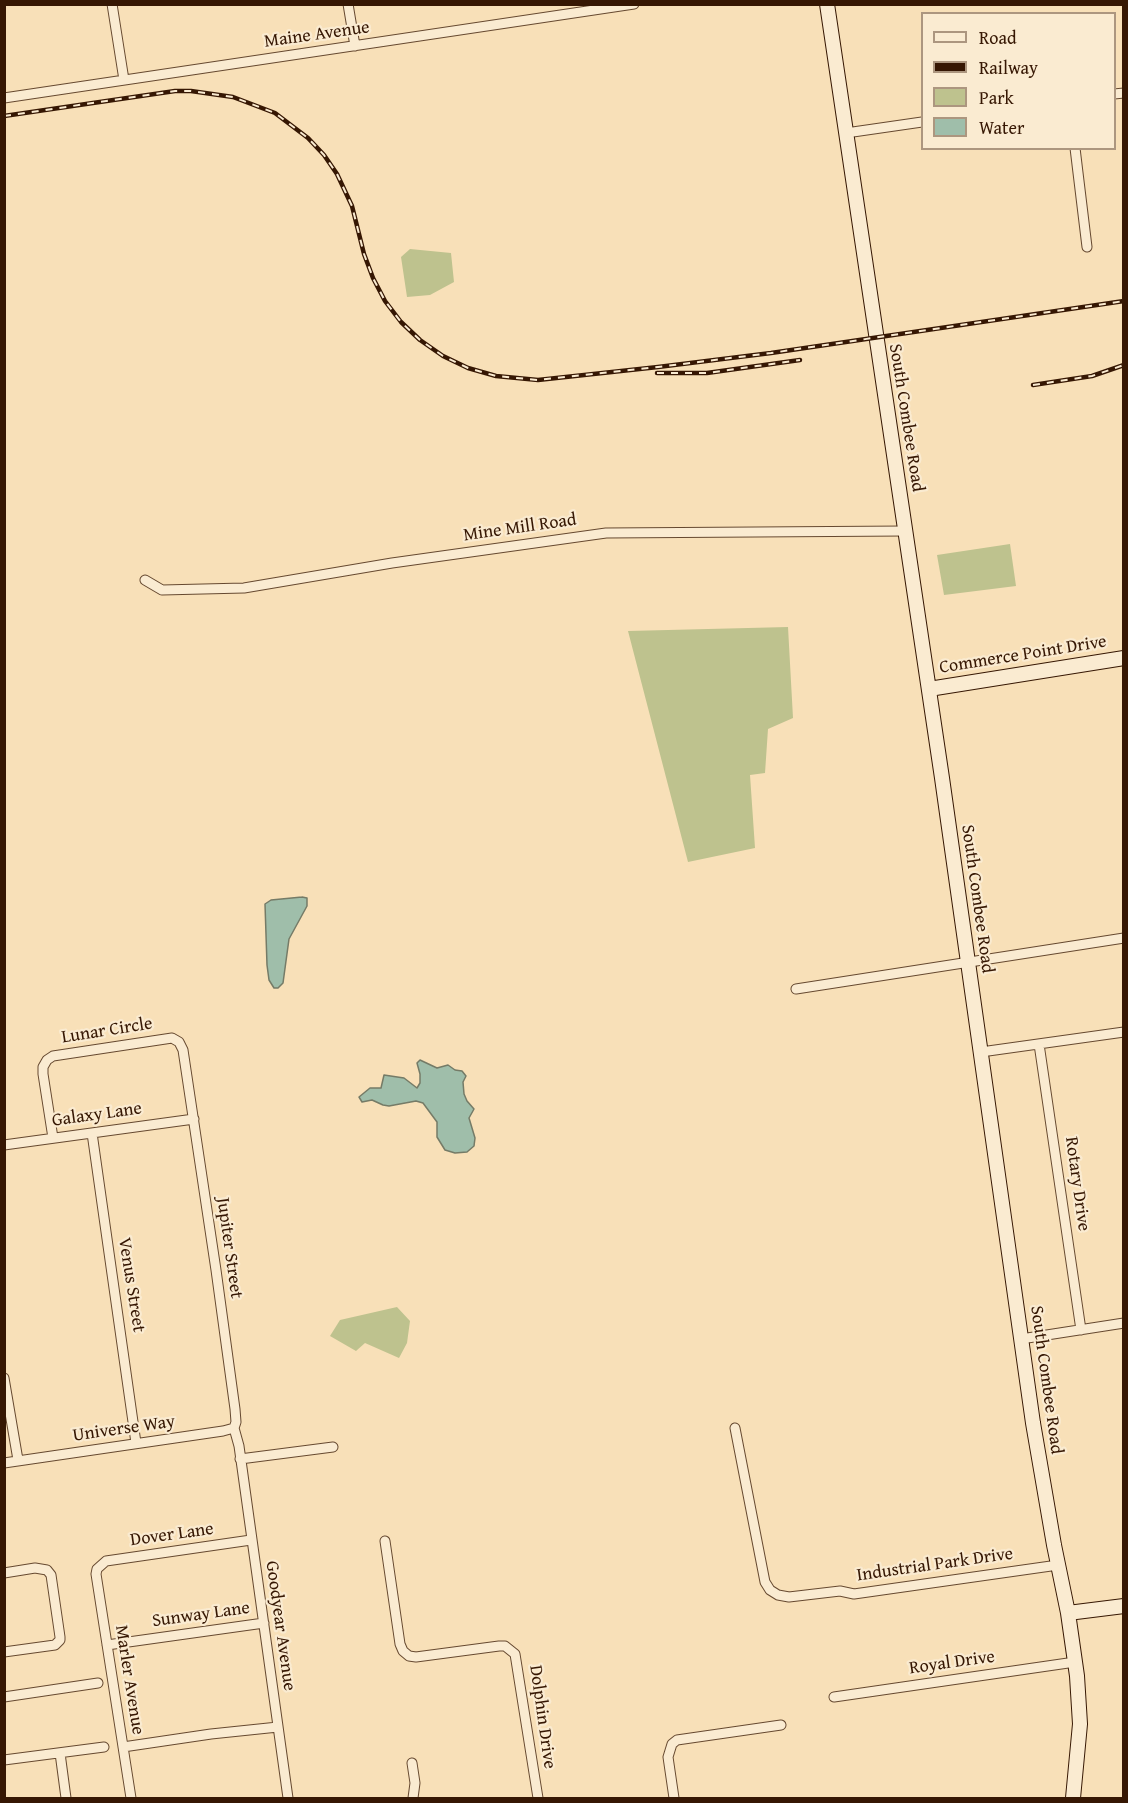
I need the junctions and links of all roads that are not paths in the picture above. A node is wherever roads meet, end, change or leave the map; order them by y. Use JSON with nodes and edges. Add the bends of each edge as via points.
{"nodes":[{"id":1,"x":112,"y":4,"type":"edge"},
{"id":2,"x":348,"y":4,"type":"edge"},
{"id":3,"x":634,"y":4,"type":"edge"},
{"id":4,"x":828,"y":4,"type":"edge"},
{"id":5,"x":588,"y":8,"type":"edge"},
{"id":6,"x":355,"y":46,"type":"junction"},
{"id":7,"x":124,"y":80,"type":"junction"},
{"id":8,"x":4,"y":98,"type":"edge"},
{"id":9,"x":921,"y":122,"type":"edge"},
{"id":10,"x":846,"y":133,"type":"junction"},
{"id":11,"x":1075,"y":150,"type":"edge"},
{"id":12,"x":1087,"y":247,"type":"dead end"},
{"id":13,"x":905,"y":531,"type":"junction"},
{"id":14,"x":145,"y":580,"type":"dead end"},
{"id":15,"x":1124,"y":658,"type":"edge"},
{"id":16,"x":929,"y":689,"type":"junction"},
{"id":17,"x":1124,"y":938,"type":"edge"},
{"id":18,"x":968,"y":962,"type":"junction"},
{"id":19,"x":796,"y":989,"type":"dead end"},
{"id":20,"x":1124,"y":1032,"type":"edge"},
{"id":21,"x":180,"y":1042,"type":"joint"},
{"id":22,"x":1038,"y":1044,"type":"junction"},
{"id":23,"x":981,"y":1052,"type":"junction"},
{"id":24,"x":194,"y":1119,"type":"junction"},
{"id":25,"x":92,"y":1132,"type":"junction"},
{"id":26,"x":53,"y":1138,"type":"junction"},
{"id":27,"x":4,"y":1145,"type":"edge"},
{"id":28,"x":1124,"y":1323,"type":"edge"},
{"id":29,"x":1081,"y":1330,"type":"junction"},
{"id":30,"x":1022,"y":1338,"type":"junction"},
{"id":31,"x":4,"y":1377,"type":"edge"},
{"id":32,"x":234,"y":1428,"type":"junction"},
{"id":33,"x":735,"y":1428,"type":"dead end"},
{"id":34,"x":136,"y":1443,"type":"junction"},
{"id":35,"x":333,"y":1447,"type":"dead end"},
{"id":36,"x":240,"y":1458,"type":"junction"},
{"id":37,"x":18,"y":1461,"type":"junction"},
{"id":38,"x":4,"y":1463,"type":"edge"},
{"id":39,"x":251,"y":1540,"type":"junction"},
{"id":40,"x":386,"y":1541,"type":"dead end"},
{"id":41,"x":1058,"y":1565,"type":"junction"},
{"id":42,"x":99,"y":1567,"type":"joint"},
{"id":43,"x":4,"y":1573,"type":"edge"},
{"id":44,"x":1124,"y":1606,"type":"edge"},
{"id":45,"x":1068,"y":1613,"type":"junction"},
{"id":46,"x":264,"y":1623,"type":"junction"},
{"id":47,"x":107,"y":1645,"type":"junction"},
{"id":48,"x":4,"y":1652,"type":"edge"},
{"id":49,"x":1075,"y":1662,"type":"junction"},
{"id":50,"x":98,"y":1683,"type":"dead end"},
{"id":51,"x":4,"y":1697,"type":"edge"},
{"id":52,"x":834,"y":1697,"type":"dead end"},
{"id":53,"x":781,"y":1725,"type":"dead end"},
{"id":54,"x":278,"y":1727,"type":"junction"},
{"id":55,"x":104,"y":1746,"type":"dead end"},
{"id":56,"x":123,"y":1747,"type":"junction"},
{"id":57,"x":60,"y":1753,"type":"junction"},
{"id":58,"x":4,"y":1760,"type":"edge"},
{"id":59,"x":412,"y":1763,"type":"dead end"},
{"id":60,"x":66,"y":1798,"type":"edge"},
{"id":61,"x":131,"y":1798,"type":"edge"},
{"id":62,"x":288,"y":1798,"type":"edge"},
{"id":63,"x":413,"y":1798,"type":"edge"},
{"id":64,"x":538,"y":1798,"type":"edge"},
{"id":65,"x":674,"y":1798,"type":"edge"},
{"id":66,"x":1073,"y":1798,"type":"edge"}],
"edges":[{"from":1,"to":7,"type":"street"},
{"from":2,"to":6,"type":"street"},
{"from":3,"to":5,"type":"street","name":"Maine Avenue"},
{"from":4,"to":10,"type":"main road","name":"South Combee Road"},
{"from":5,"to":6,"type":"street","name":"Maine Avenue"},
{"from":6,"to":7,"type":"street","name":"Maine Avenue"},
{"from":7,"to":8,"type":"street","name":"Maine Avenue"},
{"from":9,"to":10,"type":"street"},
{"from":10,"to":13,"type":"main road","name":"South Combee Road"},
{"from":11,"to":12,"type":"street"},
{"from":13,"to":14,"type":"street","name":"Mine Mill Road","via":[[606,533],[244,588],[162,590]]},
{"from":13,"to":16,"type":"main road","name":"South Combee Road"},
{"from":15,"to":16,"type":"main road","name":"Commerce Point Drive"},
{"from":16,"to":18,"type":"main road","name":"South Combee Road"},
{"from":17,"to":18,"type":"street"},
{"from":18,"to":19,"type":"street"},
{"from":18,"to":23,"type":"main road","name":"South Combee Road"},
{"from":20,"to":22,"type":"street"},
{"from":21,"to":24,"type":"street","name":"Jupiter Street"},
{"from":21,"to":26,"type":"street","name":"Lunar Circle","via":[[172,1038],[46,1060],[43,1067]]},
{"from":22,"to":23,"type":"street"},
{"from":22,"to":29,"type":"street","name":"Rotary Drive"},
{"from":23,"to":30,"type":"main road","name":"South Combee Road"},
{"from":24,"to":25,"type":"street","name":"Galaxy Lane"},
{"from":24,"to":32,"type":"street","name":"Jupiter Street","via":[[235,1409]]},
{"from":25,"to":26,"type":"street","name":"Galaxy Lane"},
{"from":25,"to":34,"type":"street","name":"Venus Street"},
{"from":26,"to":27,"type":"street","name":"Galaxy Lane"},
{"from":28,"to":29,"type":"street"},
{"from":29,"to":30,"type":"street"},
{"from":30,"to":41,"type":"main road","name":"South Combee Road"},
{"from":31,"to":37,"type":"street"},
{"from":32,"to":34,"type":"street","name":"Universe Way"},
{"from":32,"to":36,"type":"street","name":"Jupiter Street"},
{"from":33,"to":41,"type":"street","name":"Industrial Park Drive","via":[[765,1582],[778,1596],[854,1594]]},
{"from":34,"to":37,"type":"street","name":"Universe Way"},
{"from":35,"to":36,"type":"street"},
{"from":36,"to":39,"type":"street","name":"Goodyear Avenue"},
{"from":37,"to":38,"type":"street","name":"Universe Way"},
{"from":39,"to":42,"type":"street","name":"Dover Lane","via":[[106,1561]]},
{"from":39,"to":46,"type":"street","name":"Goodyear Avenue"},
{"from":40,"to":64,"type":"street","name":"Dolphin Drive","via":[[403,1651],[416,1657],[505,1646],[515,1654]]},
{"from":41,"to":45,"type":"main road","name":"South Combee Road"},
{"from":42,"to":47,"type":"street","name":"Marler Avenue","via":[[96,1574]]},
{"from":43,"to":48,"type":"street","via":[[47,1570],[60,1637],[55,1646]]},
{"from":44,"to":45,"type":"main road"},
{"from":45,"to":49,"type":"main road","name":"South Combee Road"},
{"from":46,"to":47,"type":"street","name":"Sunway Lane"},
{"from":46,"to":54,"type":"street","name":"Goodyear Avenue"},
{"from":47,"to":56,"type":"street","name":"Marler Avenue"},
{"from":49,"to":52,"type":"street","name":"Royal Drive"},
{"from":49,"to":66,"type":"main road","name":"South Combee Road","via":[[1080,1725]]},
{"from":50,"to":51,"type":"street"},
{"from":53,"to":65,"type":"street","via":[[677,1740],[668,1751]]},
{"from":54,"to":56,"type":"street"},
{"from":54,"to":62,"type":"street","name":"Goodyear Avenue"},
{"from":55,"to":57,"type":"street"},
{"from":56,"to":61,"type":"street","name":"Marler Avenue"},
{"from":57,"to":58,"type":"street"},
{"from":57,"to":60,"type":"street"},
{"from":59,"to":63,"type":"street","via":[[416,1783]]}]}
